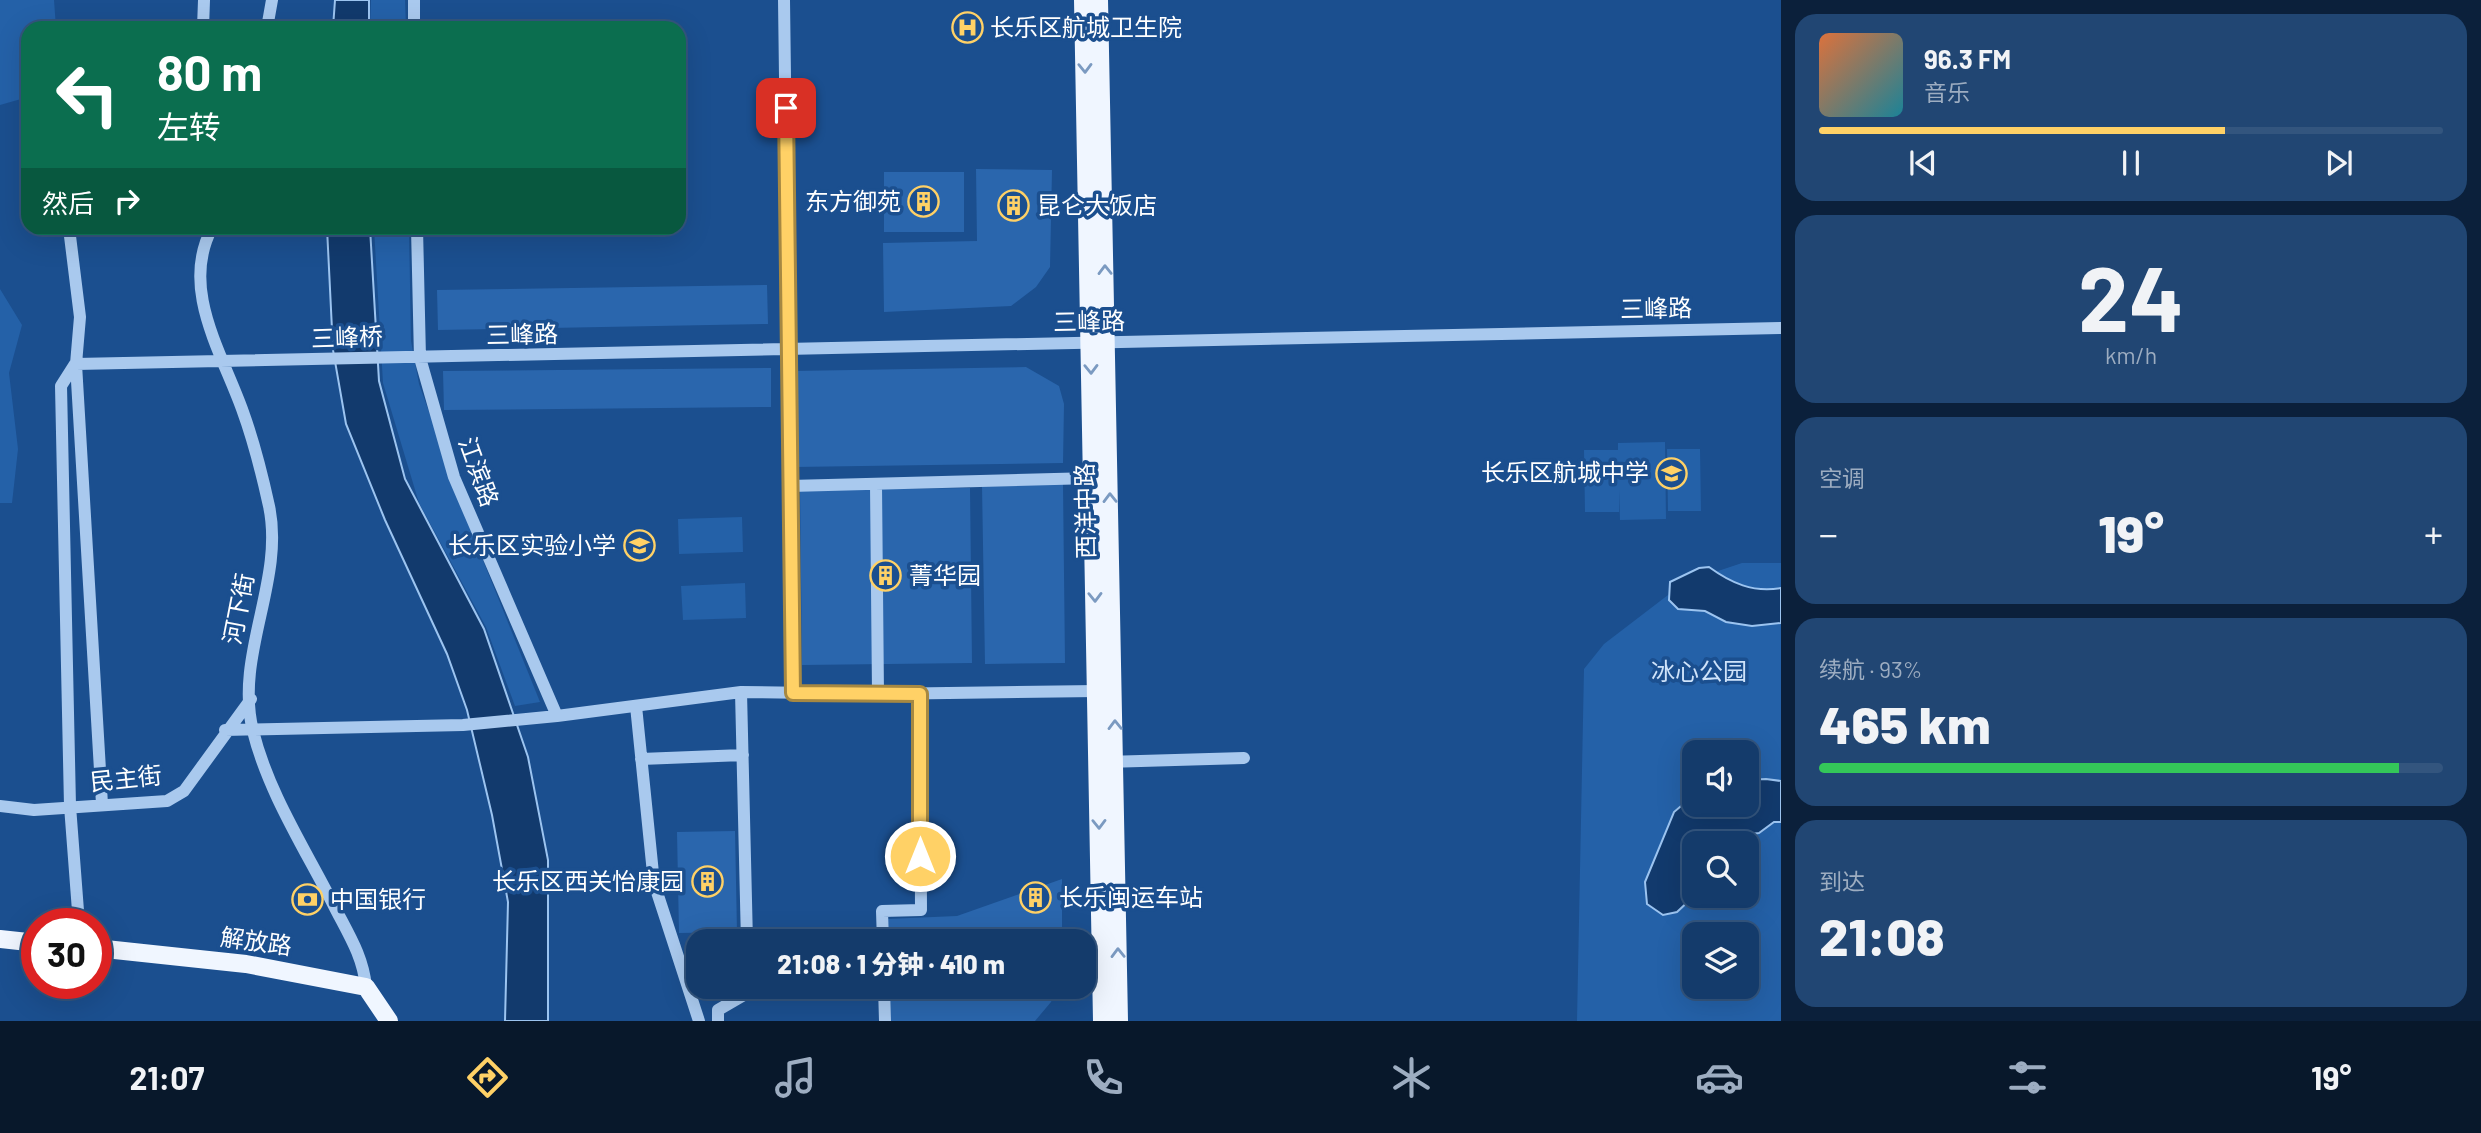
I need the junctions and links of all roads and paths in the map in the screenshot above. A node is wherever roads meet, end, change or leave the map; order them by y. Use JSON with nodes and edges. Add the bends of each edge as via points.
{"nodes":[{"id":1,"x":204,"y":0,"type":"edge"},
{"id":2,"x":272,"y":0,"type":"edge"},
{"id":3,"x":414,"y":0,"type":"edge"},
{"id":4,"x":784,"y":0,"type":"edge"},
{"id":5,"x":1083,"y":0,"type":"edge"},
{"id":6,"x":1099,"y":0,"type":"edge"},
{"id":7,"x":203,"y":21,"type":"edge"},
{"id":8,"x":268,"y":21,"type":"edge"},
{"id":9,"x":414,"y":21,"type":"edge"},
{"id":10,"x":70,"y":235,"type":"edge"},
{"id":11,"x":209,"y":235,"type":"edge"},
{"id":12,"x":417,"y":235,"type":"edge"},
{"id":13,"x":1781,"y":328,"type":"edge"},
{"id":14,"x":1098,"y":343,"type":"junction"},
{"id":15,"x":789,"y":351,"type":"junction"},
{"id":16,"x":398,"y":358,"type":"joint"},
{"id":17,"x":419,"y":358,"type":"junction"},
{"id":18,"x":223,"y":361,"type":"junction"},
{"id":19,"x":76,"y":364,"type":"junction"},
{"id":20,"x":1093,"y":478,"type":"junction"},
{"id":21,"x":876,"y":485,"type":"junction"},
{"id":22,"x":790,"y":486,"type":"junction"},
{"id":23,"x":1097,"y":691,"type":"junction"},
{"id":24,"x":741,"y":692,"type":"junction"},
{"id":25,"x":793,"y":693,"type":"junction"},
{"id":26,"x":920,"y":694,"type":"junction"},
{"id":27,"x":878,"y":695,"type":"junction"},
{"id":28,"x":251,"y":699,"type":"junction"},
{"id":29,"x":636,"y":706,"type":"junction"},
{"id":30,"x":557,"y":716,"type":"junction"},
{"id":31,"x":252,"y":729,"type":"junction"},
{"id":32,"x":225,"y":730,"type":"junction"},
{"id":33,"x":743,"y":755,"type":"junction"},
{"id":34,"x":1244,"y":758,"type":"dead end"},
{"id":35,"x":641,"y":759,"type":"junction"},
{"id":36,"x":1107,"y":762,"type":"junction"},
{"id":37,"x":102,"y":804,"type":"junction"},
{"id":38,"x":0,"y":806,"type":"edge"},
{"id":39,"x":70,"y":806,"type":"junction"},
{"id":40,"x":78,"y":908,"type":"edge"},
{"id":41,"x":747,"y":929,"type":"edge"},
{"id":42,"x":883,"y":929,"type":"edge"},
{"id":43,"x":0,"y":939,"type":"edge"},
{"id":44,"x":21,"y":941,"type":"edge"},
{"id":45,"x":112,"y":950,"type":"edge"},
{"id":46,"x":366,"y":987,"type":"junction"},
{"id":47,"x":737,"y":999,"type":"edge"},
{"id":48,"x":884,"y":999,"type":"edge"},
{"id":49,"x":389,"y":1021,"type":"edge"},
{"id":50,"x":699,"y":1021,"type":"edge"},
{"id":51,"x":718,"y":1021,"type":"edge"},
{"id":52,"x":885,"y":1021,"type":"edge"},
{"id":53,"x":1102,"y":1021,"type":"edge"},
{"id":54,"x":1119,"y":1021,"type":"edge"}],
"edges":[{"from":1,"to":7,"type":"street"},
{"from":2,"to":8,"type":"street"},
{"from":3,"to":9,"type":"street"},
{"from":4,"to":15,"type":"street"},
{"from":5,"to":14,"type":"main road","name":"西洋中路","one_way":true},
{"from":14,"to":6,"type":"main road","name":"西洋中路","one_way":true},
{"from":10,"to":19,"type":"street","via":[[80,317]]},
{"from":11,"to":18,"type":"street","name":"河下街","via":[[199,261],[200,290]]},
{"from":12,"to":17,"type":"street","name":"江滨路"},
{"from":13,"to":14,"type":"street","name":"三峰路"},
{"from":14,"to":15,"type":"street","name":"三峰路"},
{"from":14,"to":20,"type":"main road","name":"西洋中路","one_way":true},
{"from":36,"to":14,"type":"main road","name":"西洋中路","one_way":true},
{"from":15,"to":17,"type":"street","name":"三峰路"},
{"from":15,"to":22,"type":"street"},
{"from":16,"to":17,"type":"street","name":"三峰路"},
{"from":16,"to":18,"type":"street","name":"三峰桥"},
{"from":17,"to":30,"type":"street","name":"江滨路","via":[[454,477]]},
{"from":18,"to":19,"type":"street","name":"三峰桥"},
{"from":18,"to":28,"type":"street","name":"河下街","via":[[243,412],[271,524],[266,586],[250,658]]},
{"from":19,"to":37,"type":"street"},
{"from":19,"to":39,"type":"street","via":[[61,386]]},
{"from":20,"to":21,"type":"street"},
{"from":20,"to":23,"type":"main road","name":"西洋中路","one_way":true},
{"from":21,"to":22,"type":"street"},
{"from":21,"to":27,"type":"street"},
{"from":22,"to":25,"type":"street"},
{"from":23,"to":26,"type":"street"},
{"from":23,"to":36,"type":"main road","name":"西洋中路"},
{"from":24,"to":25,"type":"street"},
{"from":24,"to":29,"type":"street"},
{"from":24,"to":33,"type":"street"},
{"from":25,"to":27,"type":"street"},
{"from":26,"to":27,"type":"street"},
{"from":26,"to":42,"type":"street","via":[[921,910],[882,911]]},
{"from":28,"to":31,"type":"street","name":"河下街"},
{"from":28,"to":32,"type":"street","name":"民主街"},
{"from":29,"to":30,"type":"street"},
{"from":29,"to":35,"type":"street"},
{"from":30,"to":31,"type":"street","via":[[463,724]]},
{"from":31,"to":32,"type":"street"},
{"from":31,"to":46,"type":"street","name":"河下街","via":[[270,779],[360,954]]},
{"from":32,"to":37,"type":"street","name":"民主街","via":[[184,791],[167,801]]},
{"from":33,"to":35,"type":"street"},
{"from":33,"to":41,"type":"street"},
{"from":34,"to":36,"type":"street"},
{"from":35,"to":50,"type":"street","via":[[654,883]]},
{"from":36,"to":53,"type":"main road","name":"西洋中路","one_way":true},
{"from":54,"to":36,"type":"main road","name":"西洋中路","one_way":true},
{"from":37,"to":39,"type":"street","name":"民主街"},
{"from":38,"to":39,"type":"street","name":"民主街","via":[[34,810]]},
{"from":39,"to":40,"type":"street"},
{"from":43,"to":44,"type":"main road"},
{"from":45,"to":46,"type":"main road","name":"解放路","via":[[246,964]]},
{"from":46,"to":49,"type":"main road"},
{"from":47,"to":51,"type":"street","via":[[718,1010]]},
{"from":48,"to":52,"type":"street"}]}
